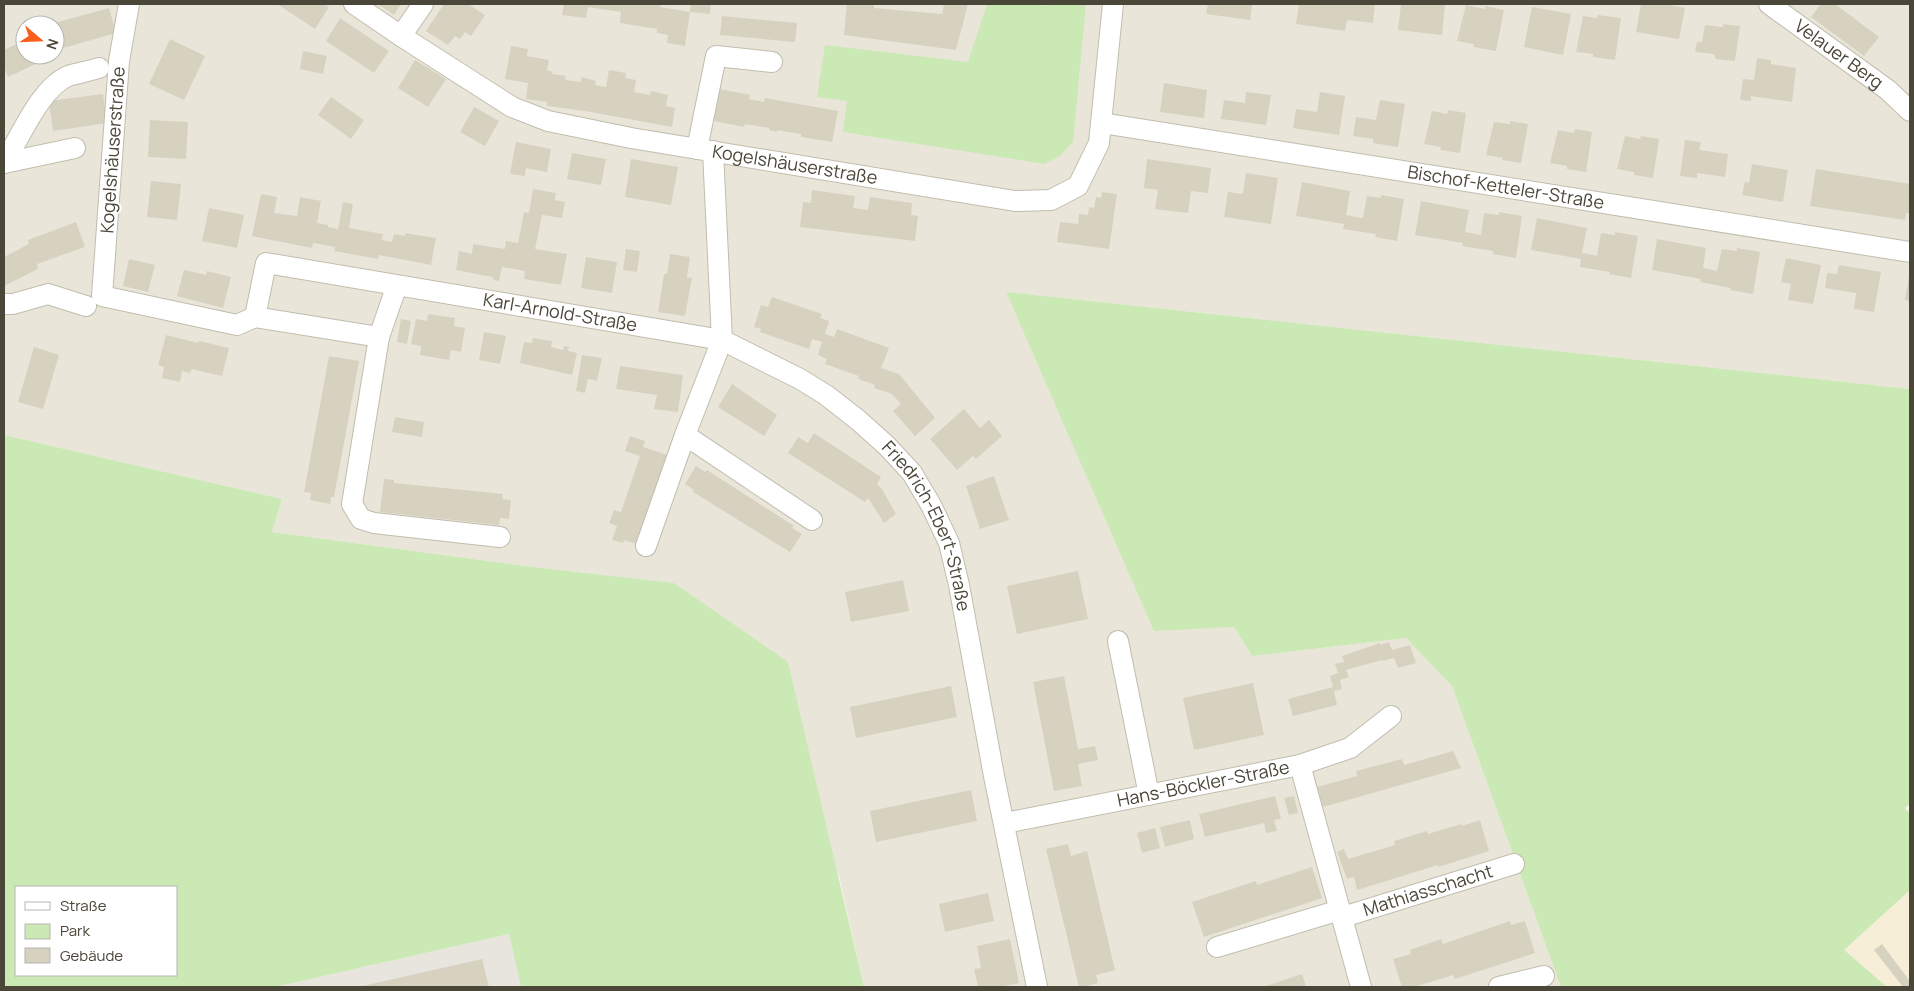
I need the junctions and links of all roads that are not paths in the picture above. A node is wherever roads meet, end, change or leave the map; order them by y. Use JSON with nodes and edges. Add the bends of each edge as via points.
{"nodes":[{"id":1,"x":129,"y":4,"type":"edge"},
{"id":2,"x":354,"y":4,"type":"edge"},
{"id":3,"x":423,"y":4,"type":"edge"},
{"id":4,"x":1113,"y":4,"type":"edge"},
{"id":5,"x":1769,"y":4,"type":"edge"},
{"id":6,"x":401,"y":36,"type":"junction"},
{"id":7,"x":772,"y":62,"type":"dead end"},
{"id":8,"x":99,"y":68,"type":"dead end"},
{"id":9,"x":1910,"y":109,"type":"edge"},
{"id":10,"x":1102,"y":123,"type":"junction"},
{"id":11,"x":75,"y":148,"type":"dead end"},
{"id":12,"x":705,"y":150,"type":"junction"},
{"id":13,"x":4,"y":163,"type":"edge"},
{"id":14,"x":1910,"y":252,"type":"edge"},
{"id":15,"x":397,"y":285,"type":"junction"},
{"id":16,"x":94,"y":301,"type":"junction"},
{"id":17,"x":4,"y":304,"type":"edge"},
{"id":18,"x":255,"y":317,"type":"junction"},
{"id":19,"x":379,"y":337,"type":"junction"},
{"id":20,"x":722,"y":340,"type":"junction"},
{"id":21,"x":685,"y":435,"type":"junction"},
{"id":22,"x":812,"y":520,"type":"dead end"},
{"id":23,"x":500,"y":537,"type":"dead end"},
{"id":24,"x":646,"y":546,"type":"dead end"},
{"id":25,"x":1118,"y":641,"type":"dead end"},
{"id":26,"x":1391,"y":716,"type":"dead end"},
{"id":27,"x":1300,"y":765,"type":"junction"},
{"id":28,"x":1149,"y":795,"type":"junction"},
{"id":29,"x":1005,"y":824,"type":"junction"},
{"id":30,"x":1514,"y":864,"type":"dead end"},
{"id":31,"x":1341,"y":913,"type":"junction"},
{"id":32,"x":1217,"y":947,"type":"dead end"},
{"id":33,"x":1544,"y":976,"type":"dead end"},
{"id":34,"x":1037,"y":987,"type":"edge"},
{"id":35,"x":1362,"y":987,"type":"edge"},
{"id":36,"x":1500,"y":987,"type":"edge"}],
"edges":[{"from":1,"to":16,"type":"street","name":"Kogelshäuserstraße","via":[[119,62]]},
{"from":2,"to":6,"type":"street","name":"Kogelshäuserstraße"},
{"from":3,"to":6,"type":"street"},
{"from":4,"to":10,"type":"street","name":"Kogelshäuserstraße"},
{"from":5,"to":9,"type":"street","name":"Velauer Berg"},
{"from":6,"to":12,"type":"street","name":"Kogelshäuserstraße","via":[[512,107],[548,121]]},
{"from":7,"to":12,"type":"street","via":[[716,56]]},
{"from":8,"to":13,"type":"street","via":[[67,77],[46,94],[28,118]]},
{"from":10,"to":12,"type":"street","name":"Kogelshäuserstraße","via":[[1099,143],[1078,186],[1051,200],[1030,202]]},
{"from":10,"to":14,"type":"street","name":"Bischof-Ketteler-Straße"},
{"from":11,"to":13,"type":"street"},
{"from":12,"to":20,"type":"street"},
{"from":15,"to":18,"type":"street","name":"Karl-Arnold-Straße","via":[[266,263]]},
{"from":15,"to":19,"type":"street"},
{"from":15,"to":20,"type":"street","name":"Karl-Arnold-Straße"},
{"from":16,"to":17,"type":"street","via":[[48,294]]},
{"from":16,"to":18,"type":"street","via":[[237,325]]},
{"from":18,"to":19,"type":"street"},
{"from":19,"to":23,"type":"street","via":[[352,504],[360,519]]},
{"from":20,"to":21,"type":"street"},
{"from":20,"to":29,"type":"street","name":"Friedrich-Ebert-Straße","via":[[800,379],[852,415],[912,473],[931,505],[949,543],[959,585]]},
{"from":21,"to":22,"type":"street"},
{"from":21,"to":24,"type":"street"},
{"from":25,"to":28,"type":"street"},
{"from":26,"to":27,"type":"street","name":"Hans-Böckler-Straße","via":[[1350,748]]},
{"from":27,"to":28,"type":"street","name":"Hans-Böckler-Straße"},
{"from":27,"to":31,"type":"street","name":"Mathiasschacht"},
{"from":28,"to":29,"type":"street","name":"Hans-Böckler-Straße"},
{"from":29,"to":34,"type":"street","name":"Friedrich-Ebert-Straße"},
{"from":30,"to":31,"type":"street","name":"Mathiasschacht"},
{"from":31,"to":32,"type":"street","name":"Mathiasschacht"},
{"from":31,"to":35,"type":"street","name":"Mathiasschacht"},
{"from":33,"to":36,"type":"street"}]}
